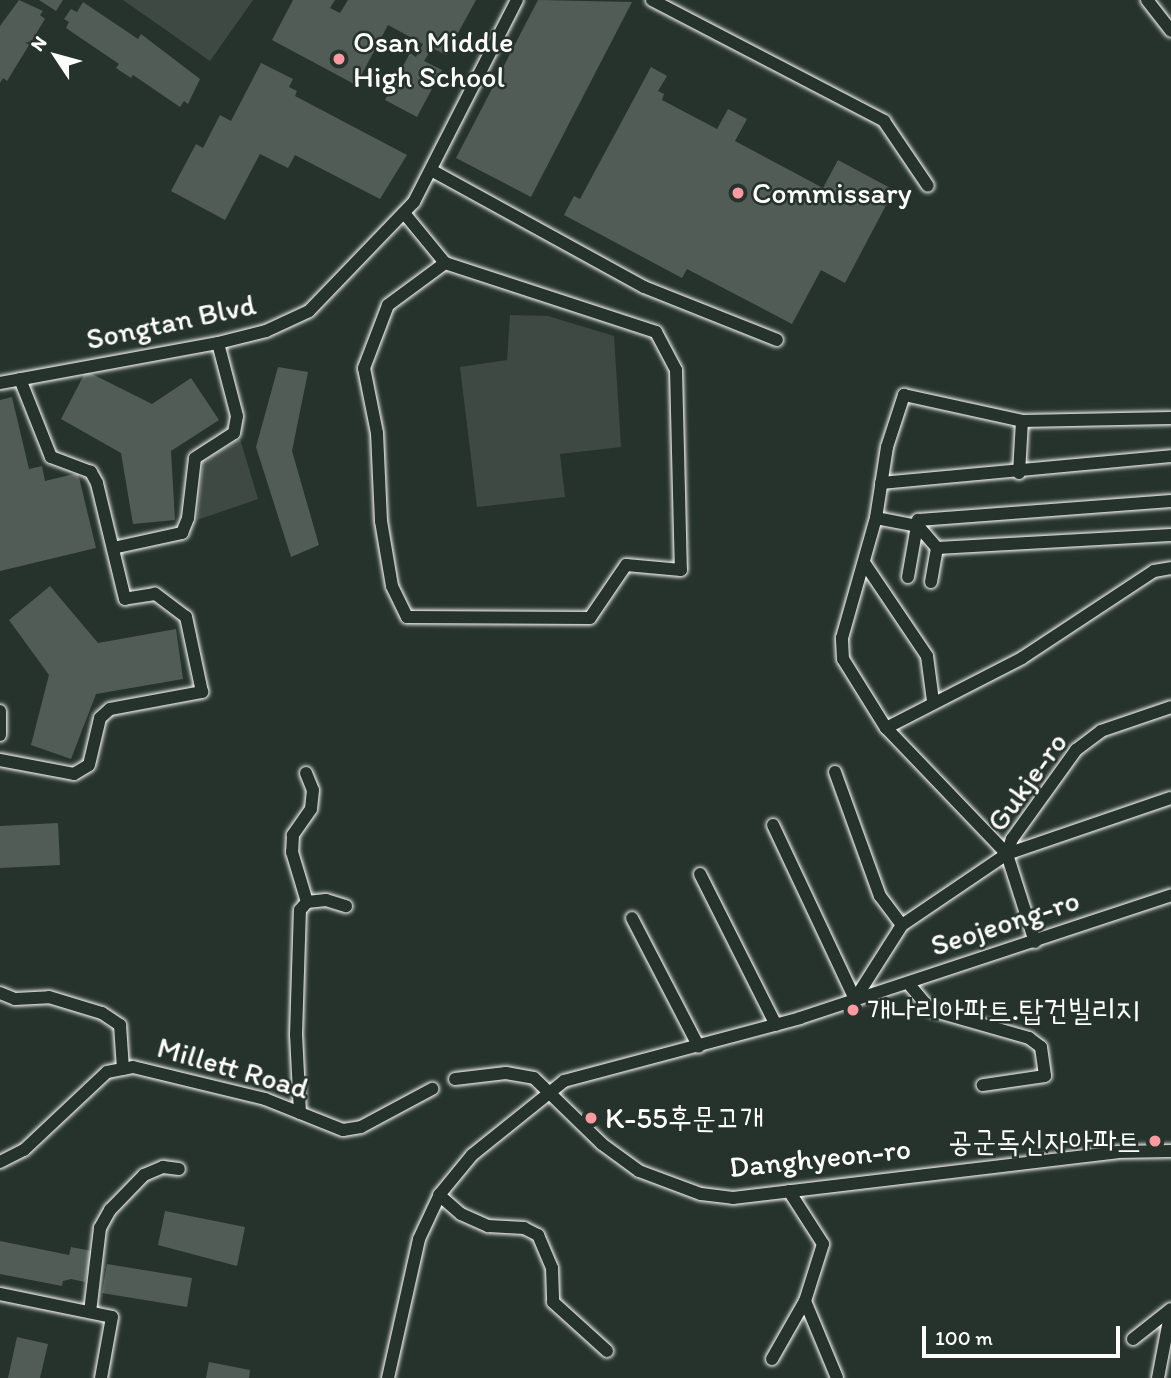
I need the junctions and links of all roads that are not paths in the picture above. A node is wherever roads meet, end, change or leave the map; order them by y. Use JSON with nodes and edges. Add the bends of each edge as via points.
{"nodes":[{"id":1,"x":517,"y":0,"type":"edge"},
{"id":2,"x":652,"y":0,"type":"edge"},
{"id":3,"x":1147,"y":0,"type":"edge"},
{"id":4,"x":1171,"y":31,"type":"edge"},
{"id":5,"x":431,"y":170,"type":"junction"},
{"id":6,"x":928,"y":186,"type":"dead end"},
{"id":7,"x":404,"y":213,"type":"junction"},
{"id":8,"x":445,"y":263,"type":"junction"},
{"id":9,"x":777,"y":340,"type":"dead end"},
{"id":10,"x":218,"y":343,"type":"junction"},
{"id":11,"x":20,"y":379,"type":"junction"},
{"id":12,"x":0,"y":383,"type":"edge"},
{"id":13,"x":1171,"y":418,"type":"edge"},
{"id":14,"x":1022,"y":421,"type":"junction"},
{"id":15,"x":1171,"y":456,"type":"edge"},
{"id":16,"x":1019,"y":474,"type":"junction"},
{"id":17,"x":881,"y":483,"type":"junction"},
{"id":18,"x":1171,"y":501,"type":"edge"},
{"id":19,"x":876,"y":518,"type":"junction"},
{"id":20,"x":918,"y":526,"type":"junction"},
{"id":21,"x":1171,"y":535,"type":"edge"},
{"id":22,"x":113,"y":548,"type":"junction"},
{"id":23,"x":937,"y":548,"type":"junction"},
{"id":24,"x":865,"y":564,"type":"junction"},
{"id":25,"x":1171,"y":568,"type":"edge"},
{"id":26,"x":908,"y":577,"type":"dead end"},
{"id":27,"x":931,"y":582,"type":"dead end"},
{"id":28,"x":933,"y":701,"type":"junction"},
{"id":29,"x":1171,"y":706,"type":"edge"},
{"id":30,"x":0,"y":711,"type":"edge"},
{"id":31,"x":886,"y":728,"type":"junction"},
{"id":32,"x":0,"y":735,"type":"edge"},
{"id":33,"x":0,"y":760,"type":"edge"},
{"id":34,"x":306,"y":772,"type":"dead end"},
{"id":35,"x":835,"y":772,"type":"dead end"},
{"id":36,"x":1171,"y":798,"type":"edge"},
{"id":37,"x":773,"y":825,"type":"dead end"},
{"id":38,"x":1007,"y":854,"type":"junction"},
{"id":39,"x":700,"y":874,"type":"dead end"},
{"id":40,"x":1171,"y":895,"type":"edge"},
{"id":41,"x":307,"y":902,"type":"junction"},
{"id":42,"x":346,"y":906,"type":"dead end"},
{"id":43,"x":632,"y":918,"type":"dead end"},
{"id":44,"x":902,"y":925,"type":"junction"},
{"id":45,"x":1035,"y":942,"type":"junction"},
{"id":46,"x":908,"y":983,"type":"junction"},
{"id":47,"x":0,"y":993,"type":"edge"},
{"id":48,"x":855,"y":999,"type":"junction"},
{"id":49,"x":776,"y":1025,"type":"junction"},
{"id":50,"x":699,"y":1047,"type":"junction"},
{"id":51,"x":123,"y":1069,"type":"junction"},
{"id":52,"x":455,"y":1079,"type":"dead end"},
{"id":53,"x":983,"y":1085,"type":"dead end"},
{"id":54,"x":432,"y":1088,"type":"dead end"},
{"id":55,"x":548,"y":1093,"type":"junction"},
{"id":56,"x":300,"y":1113,"type":"junction"},
{"id":57,"x":1171,"y":1151,"type":"edge"},
{"id":58,"x":0,"y":1162,"type":"edge"},
{"id":59,"x":178,"y":1169,"type":"dead end"},
{"id":60,"x":789,"y":1191,"type":"junction"},
{"id":61,"x":439,"y":1195,"type":"junction"},
{"id":62,"x":0,"y":1294,"type":"edge"},
{"id":63,"x":805,"y":1301,"type":"junction"},
{"id":64,"x":1171,"y":1310,"type":"edge"},
{"id":65,"x":90,"y":1312,"type":"junction"},
{"id":66,"x":1133,"y":1339,"type":"dead end"},
{"id":67,"x":607,"y":1351,"type":"dead end"},
{"id":68,"x":772,"y":1359,"type":"dead end"},
{"id":69,"x":101,"y":1378,"type":"edge"},
{"id":70,"x":388,"y":1378,"type":"edge"},
{"id":71,"x":837,"y":1378,"type":"edge"},
{"id":72,"x":1158,"y":1378,"type":"edge"}],
"edges":[{"from":1,"to":5,"type":"street","name":"Songtan Blvd"},
{"from":2,"to":6,"type":"street","via":[[884,121]]},
{"from":3,"to":4,"type":"street"},
{"from":5,"to":7,"type":"street","name":"Songtan Blvd"},
{"from":5,"to":9,"type":"street","via":[[644,287]]},
{"from":7,"to":8,"type":"street"},
{"from":7,"to":10,"type":"street","name":"Songtan Blvd","via":[[309,311],[266,331]]},
{"from":8,"to":8,"type":"street","via":[[656,332],[676,370],[681,570],[626,565],[590,618],[407,617],[391,586],[377,433],[364,368],[388,305]]},
{"from":10,"to":11,"type":"street","name":"Songtan Blvd"},
{"from":10,"to":22,"type":"street","via":[[237,416],[234,433],[195,458],[188,519],[182,533]]},
{"from":11,"to":12,"type":"street","name":"Songtan Blvd"},
{"from":11,"to":22,"type":"street","via":[[51,457],[91,472]]},
{"from":13,"to":14,"type":"street"},
{"from":14,"to":16,"type":"street"},
{"from":14,"to":17,"type":"street","via":[[905,395]]},
{"from":15,"to":16,"type":"street"},
{"from":16,"to":17,"type":"street"},
{"from":17,"to":19,"type":"street"},
{"from":18,"to":20,"type":"street","via":[[918,520]]},
{"from":19,"to":20,"type":"street"},
{"from":19,"to":24,"type":"street"},
{"from":20,"to":23,"type":"street"},
{"from":20,"to":26,"type":"street"},
{"from":21,"to":23,"type":"street"},
{"from":22,"to":33,"type":"street","via":[[125,599],[155,594],[186,617],[202,692],[110,709],[100,718],[89,765],[74,774]]},
{"from":23,"to":27,"type":"street"},
{"from":24,"to":28,"type":"street","via":[[927,656]]},
{"from":24,"to":31,"type":"street","via":[[842,638],[843,659]]},
{"from":25,"to":28,"type":"street","via":[[1154,571],[1022,658]]},
{"from":28,"to":31,"type":"street"},
{"from":29,"to":38,"type":"street","name":"Gukje-ro","via":[[1101,731],[1076,750],[1012,839]]},
{"from":30,"to":32,"type":"street"},
{"from":31,"to":38,"type":"street"},
{"from":34,"to":41,"type":"street","via":[[313,790],[311,809],[293,835],[292,852]]},
{"from":35,"to":44,"type":"street","via":[[880,896]]},
{"from":36,"to":38,"type":"street"},
{"from":37,"to":48,"type":"street"},
{"from":38,"to":44,"type":"street","name":"Gukje-ro"},
{"from":38,"to":45,"type":"street"},
{"from":39,"to":49,"type":"street"},
{"from":40,"to":45,"type":"street","name":"Seojeong-ro"},
{"from":41,"to":42,"type":"street","via":[[326,900]]},
{"from":41,"to":56,"type":"street","via":[[300,910],[299,924],[296,1035]]},
{"from":43,"to":50,"type":"street"},
{"from":44,"to":48,"type":"street","name":"Gukje-ro"},
{"from":45,"to":46,"type":"street","name":"Seojeong-ro"},
{"from":46,"to":48,"type":"street","name":"Seojeong-ro"},
{"from":46,"to":53,"type":"street","via":[[931,1010],[1029,1038],[1041,1047],[1045,1076]]},
{"from":47,"to":51,"type":"street","via":[[15,999],[49,997],[102,1013],[120,1025]]},
{"from":48,"to":49,"type":"street","name":"Seojeong-ro"},
{"from":49,"to":50,"type":"street","name":"Seojeong-ro"},
{"from":50,"to":55,"type":"street","name":"Seojeong-ro","via":[[564,1080]]},
{"from":51,"to":56,"type":"street","name":"Millett Road","via":[[133,1067],[265,1098]]},
{"from":51,"to":58,"type":"street","name":"Millett Road","via":[[107,1072],[24,1150]]},
{"from":52,"to":55,"type":"street","via":[[506,1073],[534,1078]]},
{"from":54,"to":56,"type":"street","name":"Millett Road","via":[[361,1127],[343,1130]]},
{"from":55,"to":60,"type":"street","name":"Danghyeon-ro","via":[[602,1144],[668,1185],[733,1198]]},
{"from":55,"to":61,"type":"street","name":"Seojeong-ro","via":[[472,1155]]},
{"from":57,"to":60,"type":"street","name":"Danghyeon-ro","via":[[1117,1152]]},
{"from":59,"to":65,"type":"street","via":[[163,1167],[144,1175],[110,1210],[100,1228]]},
{"from":60,"to":63,"type":"street","via":[[822,1244]]},
{"from":61,"to":67,"type":"street","via":[[461,1214],[488,1226],[524,1228],[538,1235],[552,1268],[553,1302]]},
{"from":61,"to":70,"type":"street","name":"Seojeong-ro","via":[[419,1239]]},
{"from":62,"to":65,"type":"street"},
{"from":63,"to":68,"type":"street"},
{"from":63,"to":71,"type":"street"},
{"from":64,"to":66,"type":"street"},
{"from":64,"to":72,"type":"street"},
{"from":65,"to":69,"type":"street","via":[[113,1317]]}]}
